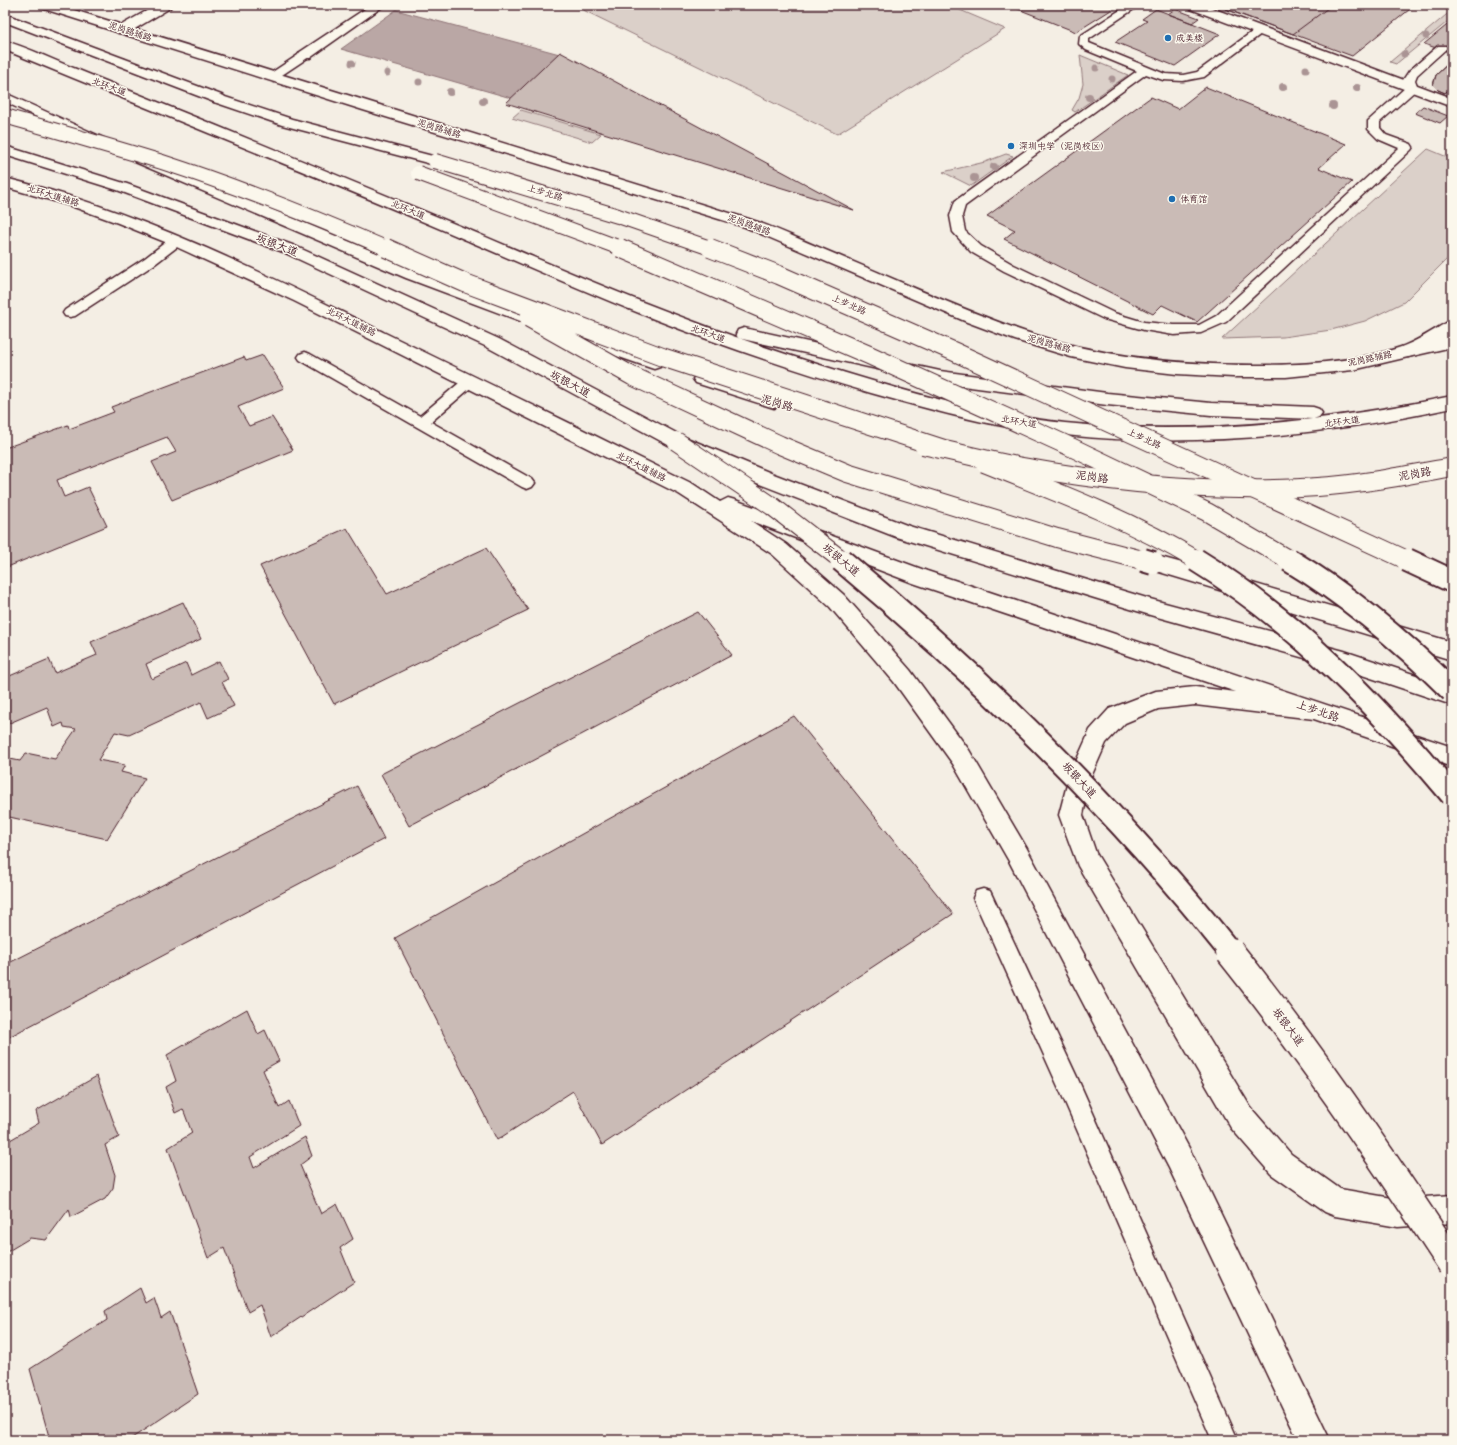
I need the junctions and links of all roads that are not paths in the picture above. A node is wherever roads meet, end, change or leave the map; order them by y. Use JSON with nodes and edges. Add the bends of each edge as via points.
{"nodes":[{"id":1,"x":45,"y":5,"type":"edge"},
{"id":2,"x":166,"y":5,"type":"edge"},
{"id":3,"x":379,"y":5,"type":"edge"},
{"id":4,"x":1135,"y":5,"type":"edge"},
{"id":5,"x":1192,"y":5,"type":"edge"},
{"id":6,"x":5,"y":18,"type":"edge"},
{"id":7,"x":123,"y":30,"type":"junction"},
{"id":8,"x":1260,"y":30,"type":"junction"},
{"id":9,"x":5,"y":45,"type":"edge"},
{"id":10,"x":1442,"y":48,"type":"dead end"},
{"id":11,"x":305,"y":55,"type":"joint"},
{"id":12,"x":1145,"y":70,"type":"junction"},
{"id":13,"x":272,"y":77,"type":"junction"},
{"id":14,"x":1412,"y":88,"type":"junction"},
{"id":15,"x":5,"y":97,"type":"edge"},
{"id":16,"x":1452,"y":103,"type":"edge"},
{"id":17,"x":5,"y":116,"type":"edge"},
{"id":18,"x":286,"y":122,"type":"junction"},
{"id":19,"x":5,"y":150,"type":"edge"},
{"id":20,"x":5,"y":182,"type":"edge"},
{"id":21,"x":176,"y":241,"type":"junction"},
{"id":22,"x":465,"y":283,"type":"junction"},
{"id":23,"x":640,"y":308,"type":"junction"},
{"id":24,"x":70,"y":312,"type":"dead end"},
{"id":25,"x":1452,"y":327,"type":"edge"},
{"id":26,"x":1452,"y":342,"type":"edge"},
{"id":27,"x":1408,"y":350,"type":"junction"},
{"id":28,"x":305,"y":356,"type":"dead end"},
{"id":29,"x":470,"y":381,"type":"junction"},
{"id":30,"x":1451,"y":402,"type":"edge"},
{"id":31,"x":421,"y":423,"type":"junction"},
{"id":32,"x":676,"y":441,"type":"junction"},
{"id":33,"x":1452,"y":467,"type":"edge"},
{"id":34,"x":527,"y":483,"type":"dead end"},
{"id":35,"x":686,"y":489,"type":"junction"},
{"id":36,"x":1452,"y":581,"type":"edge"},
{"id":37,"x":1452,"y":651,"type":"edge"},
{"id":38,"x":1452,"y":691,"type":"edge"},
{"id":39,"x":1452,"y":696,"type":"edge"},
{"id":40,"x":1313,"y":710,"type":"junction"},
{"id":41,"x":1452,"y":757,"type":"edge"},
{"id":42,"x":1452,"y":795,"type":"edge"},
{"id":43,"x":984,"y":898,"type":"dead end"},
{"id":44,"x":1452,"y":1209,"type":"edge"},
{"id":45,"x":1452,"y":1264,"type":"edge"},
{"id":46,"x":1225,"y":1440,"type":"edge"},
{"id":47,"x":1314,"y":1440,"type":"edge"}],
"edges":[{"from":1,"to":7,"type":"main road","name":"泥岗路辅路"},
{"from":2,"to":7,"type":"main road"},
{"from":3,"to":11,"type":"main road"},
{"from":4,"to":12,"type":"lane","via":[[1084,38],[1084,44]]},
{"from":5,"to":8,"type":"main road"},
{"from":6,"to":18,"type":"main road","name":"上步北路"},
{"from":7,"to":13,"type":"main road","name":"泥岗路辅路"},
{"from":8,"to":12,"type":"lane","via":[[1200,75],[1183,78],[1163,77]]},
{"from":8,"to":14,"type":"main road"},
{"from":9,"to":23,"type":"main road","name":"北环大道","via":[[300,164]]},
{"from":10,"to":14,"type":"lane","via":[[1413,73],[1409,80]]},
{"from":11,"to":13,"type":"lane"},
{"from":12,"to":14,"type":"lane","via":[[959,204],[956,216],[959,232],[976,249],[1009,268],[1109,316],[1144,326],[1174,330],[1202,329],[1220,319],[1407,147],[1382,137],[1374,129],[1374,121]]},
{"from":13,"to":27,"type":"main road","name":"泥岗路辅路","via":[[750,224],[973,318],[1071,351],[1125,362],[1177,368],[1286,371],[1353,364]]},
{"from":14,"to":16,"type":"main road"},
{"from":15,"to":33,"type":"main road","name":"泥岗路","bridge":true,"via":[[132,156],[412,274],[585,339],[741,392],[923,445],[1018,466],[1183,487],[1318,487],[1399,477]]},
{"from":17,"to":22,"type":"main road","bridge":true,"via":[[217,181],[333,225]]},
{"from":18,"to":36,"type":"main road","name":"上步北路","bridge":true,"via":[[435,161],[618,216],[779,275],[955,352]]},
{"from":18,"to":38,"type":"main road","bridge":true,"via":[[634,254],[862,352],[1046,435],[1207,512],[1314,575],[1342,595],[1417,656]]},
{"from":19,"to":32,"type":"main road","name":"坂银大道","via":[[122,187],[289,249],[493,343]]},
{"from":20,"to":21,"type":"main road","name":"北环大道辅路","via":[[76,203]]},
{"from":21,"to":24,"type":"lane"},
{"from":21,"to":29,"type":"main road","name":"北环大道辅路","via":[[300,297]]},
{"from":22,"to":37,"type":"main road","bridge":true,"via":[[632,376],[780,446],[847,473],[1057,538],[1222,582]]},
{"from":22,"to":42,"type":"main road","bridge":true,"via":[[665,358],[976,460],[1057,492],[1169,544],[1261,604],[1301,636],[1381,713]]},
{"from":23,"to":30,"type":"main road","via":[[687,322],[940,377],[1107,399],[1299,414],[1359,412]]},
{"from":23,"to":30,"type":"main road","name":"北环大道","via":[[778,359],[878,389],[969,413],[1066,429],[1146,434],[1241,431],[1359,420]]},
{"from":25,"to":27,"type":"main road","name":"泥岗路辅路"},
{"from":26,"to":27,"type":"main road"},
{"from":28,"to":31,"type":"lane"},
{"from":29,"to":31,"type":"lane"},
{"from":29,"to":35,"type":"main road","name":"北环大道辅路"},
{"from":31,"to":34,"type":"lane"},
{"from":32,"to":39,"type":"main road","bridge":true,"via":[[903,532],[1143,605],[1344,660]]},
{"from":32,"to":45,"type":"main road","name":"坂银大道","bridge":true,"via":[[783,514],[844,562],[964,668],[1059,759],[1184,896],[1260,991],[1321,1072]]},
{"from":35,"to":40,"type":"main road","name":"上步北路","via":[[920,577]]},
{"from":35,"to":47,"type":"main road","via":[[779,549],[837,601],[902,676],[961,758],[1018,854],[1179,1158]]},
{"from":40,"to":41,"type":"main road","name":"上步北路","bridge":true},
{"from":40,"to":44,"type":"main road","via":[[1195,696],[1156,700],[1117,716],[1098,737],[1080,777],[1071,815],[1086,858],[1241,1118],[1281,1164],[1335,1202],[1398,1213]]},
{"from":43,"to":46,"type":"lane","via":[[1070,1085]]}]}
